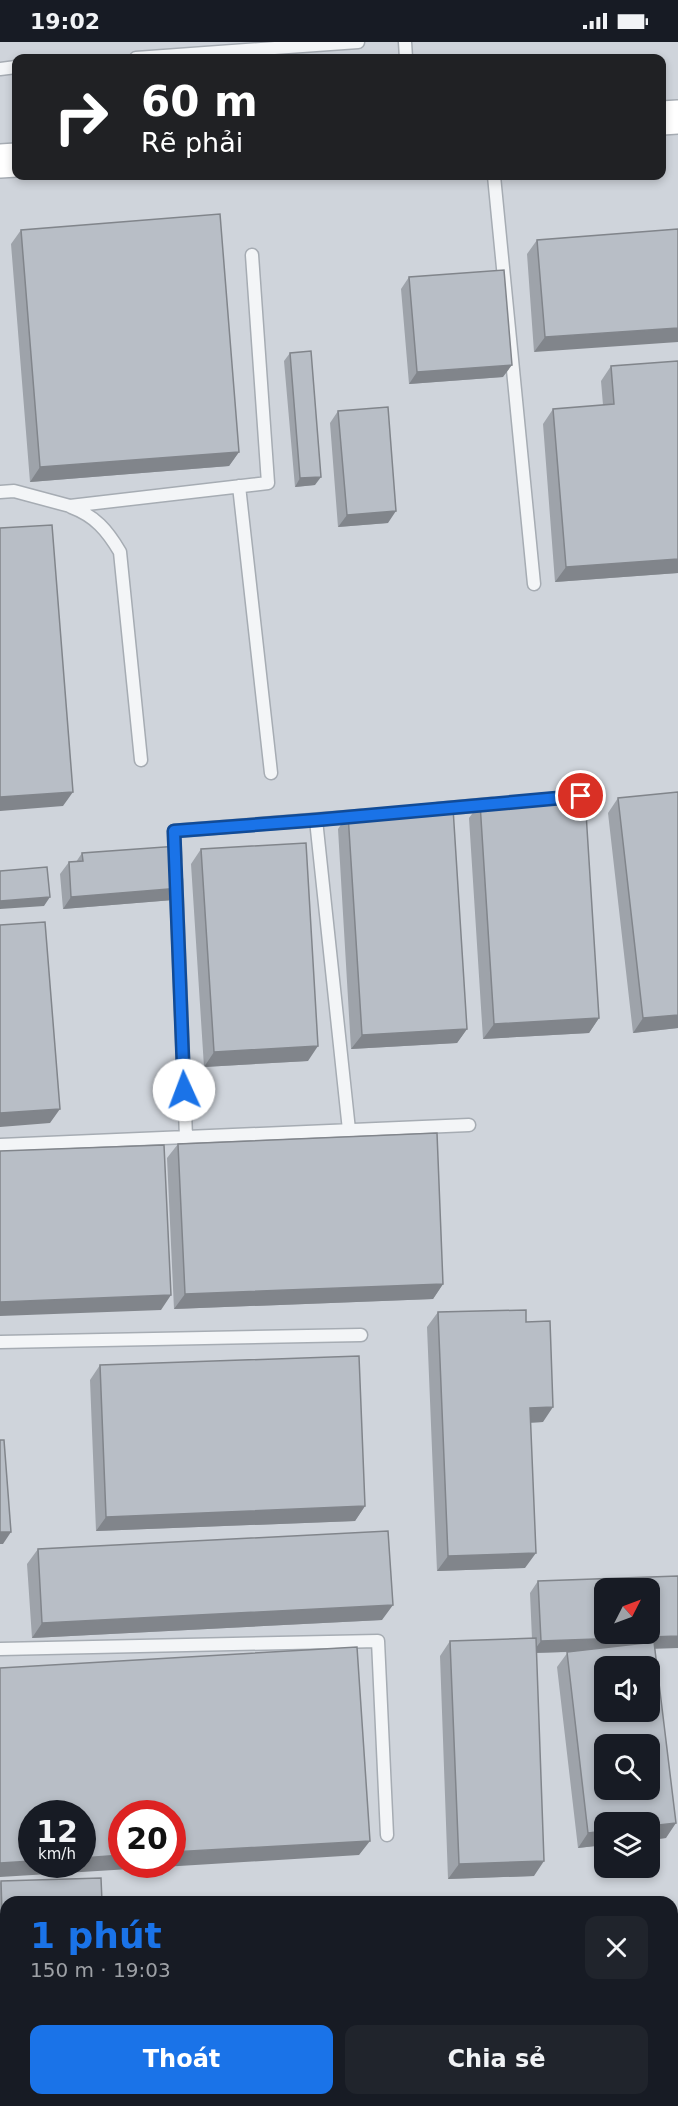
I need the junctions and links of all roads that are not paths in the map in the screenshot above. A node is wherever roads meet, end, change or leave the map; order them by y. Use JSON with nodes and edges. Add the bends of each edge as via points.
{"nodes":[{"id":1,"x":358,"y":42,"type":"edge"},
{"id":2,"x":192,"y":54,"type":"edge"},
{"id":3,"x":494,"y":180,"type":"edge"},
{"id":4,"x":252,"y":255,"type":"dead end"},
{"id":5,"x":239,"y":486,"type":"junction"},
{"id":6,"x":0,"y":492,"type":"edge"},
{"id":7,"x":70,"y":506,"type":"junction"},
{"id":8,"x":534,"y":584,"type":"dead end"},
{"id":9,"x":141,"y":760,"type":"dead end"},
{"id":10,"x":271,"y":773,"type":"dead end"},
{"id":11,"x":581,"y":796,"type":"edge"},
{"id":12,"x":523,"y":802,"type":"edge"},
{"id":13,"x":500,"y":804,"type":"edge"},
{"id":14,"x":431,"y":810,"type":"edge"},
{"id":15,"x":374,"y":815,"type":"edge"},
{"id":16,"x":316,"y":820,"type":"junction"},
{"id":17,"x":469,"y":1125,"type":"dead end"},
{"id":18,"x":349,"y":1130,"type":"junction"},
{"id":19,"x":186,"y":1137,"type":"junction"},
{"id":20,"x":0,"y":1145,"type":"edge"},
{"id":21,"x":361,"y":1335,"type":"dead end"},
{"id":22,"x":0,"y":1342,"type":"edge"},
{"id":23,"x":0,"y":1650,"type":"edge"},
{"id":24,"x":387,"y":1835,"type":"dead end"}],
"edges":[{"from":1,"to":2,"type":"lane"},
{"from":3,"to":8,"type":"lane"},
{"from":4,"to":5,"type":"lane","via":[[268,483]]},
{"from":5,"to":7,"type":"lane"},
{"from":5,"to":10,"type":"lane"},
{"from":6,"to":7,"type":"lane","via":[[14,491]]},
{"from":7,"to":9,"type":"lane","via":[[96,519],[120,552]]},
{"from":11,"to":12,"type":"lane"},
{"from":13,"to":14,"type":"lane"},
{"from":15,"to":16,"type":"lane"},
{"from":16,"to":18,"type":"lane"},
{"from":16,"to":19,"type":"lane","via":[[174,831]]},
{"from":17,"to":18,"type":"lane"},
{"from":18,"to":19,"type":"lane"},
{"from":19,"to":20,"type":"lane"},
{"from":21,"to":22,"type":"lane"},
{"from":23,"to":24,"type":"lane","via":[[378,1641]]}]}
